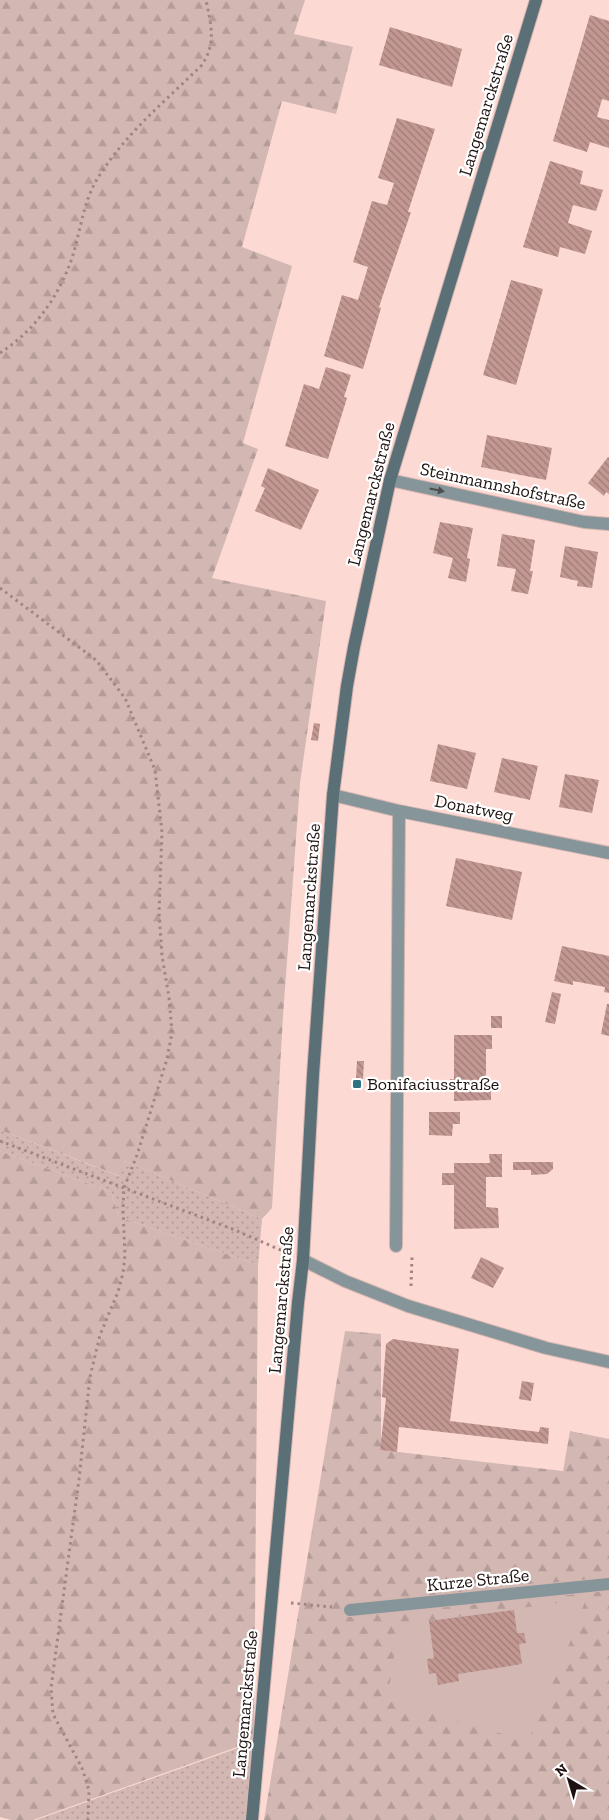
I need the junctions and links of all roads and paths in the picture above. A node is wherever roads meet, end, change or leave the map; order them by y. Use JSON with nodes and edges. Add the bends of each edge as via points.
{"nodes":[{"id":1,"x":206,"y":0,"type":"edge"},
{"id":2,"x":536,"y":0,"type":"edge"},
{"id":3,"x":0,"y":353,"type":"edge"},
{"id":4,"x":390,"y":480,"type":"junction"},
{"id":5,"x":609,"y":524,"type":"edge"},
{"id":6,"x":0,"y":588,"type":"edge"},
{"id":7,"x":333,"y":795,"type":"junction"},
{"id":8,"x":399,"y":811,"type":"junction"},
{"id":9,"x":609,"y":853,"type":"edge"},
{"id":10,"x":0,"y":1141,"type":"edge"},
{"id":11,"x":124,"y":1188,"type":"junction"},
{"id":12,"x":396,"y":1246,"type":"joint"},
{"id":13,"x":303,"y":1260,"type":"junction"},
{"id":14,"x":408,"y":1306,"type":"junction"},
{"id":15,"x":609,"y":1362,"type":"edge"},
{"id":16,"x":609,"y":1584,"type":"edge"},
{"id":17,"x":272,"y":1600,"type":"junction"},
{"id":18,"x":335,"y":1607,"type":"dead end"},
{"id":19,"x":350,"y":1610,"type":"dead end"},
{"id":20,"x":88,"y":1820,"type":"edge"},
{"id":21,"x":252,"y":1820,"type":"edge"}],
"edges":[{"from":1,"to":3,"type":"path","via":[[213,31],[207,58],[109,162],[86,203],[71,262],[46,309],[14,344]]},
{"from":2,"to":4,"type":"street","name":"Langemarckstraße"},
{"from":4,"to":5,"type":"street","name":"Steinmannshofstraße","one_way":true,"via":[[584,522]]},
{"from":4,"to":7,"type":"street","name":"Langemarckstraße","via":[[350,667]]},
{"from":6,"to":11,"type":"path","via":[[96,660],[125,698],[155,770],[162,832],[162,956],[172,1032],[167,1059]]},
{"from":7,"to":8,"type":"street","name":"Donatweg"},
{"from":7,"to":13,"type":"street","name":"Langemarckstraße"},
{"from":8,"to":9,"type":"street","name":"Donatweg"},
{"from":8,"to":12,"type":"street"},
{"from":10,"to":11,"type":"path"},
{"from":11,"to":13,"type":"path"},
{"from":11,"to":20,"type":"path","via":[[123,1273],[100,1335],[90,1377],[51,1688],[53,1714],[86,1780]]},
{"from":12,"to":14,"type":"path","via":[[412,1255]]},
{"from":13,"to":14,"type":"street"},
{"from":13,"to":17,"type":"street","name":"Langemarckstraße"},
{"from":14,"to":15,"type":"street","via":[[546,1348]]},
{"from":16,"to":19,"type":"street","name":"Kurze Straße"},
{"from":17,"to":18,"type":"path"},
{"from":17,"to":21,"type":"street","name":"Langemarckstraße"}]}
